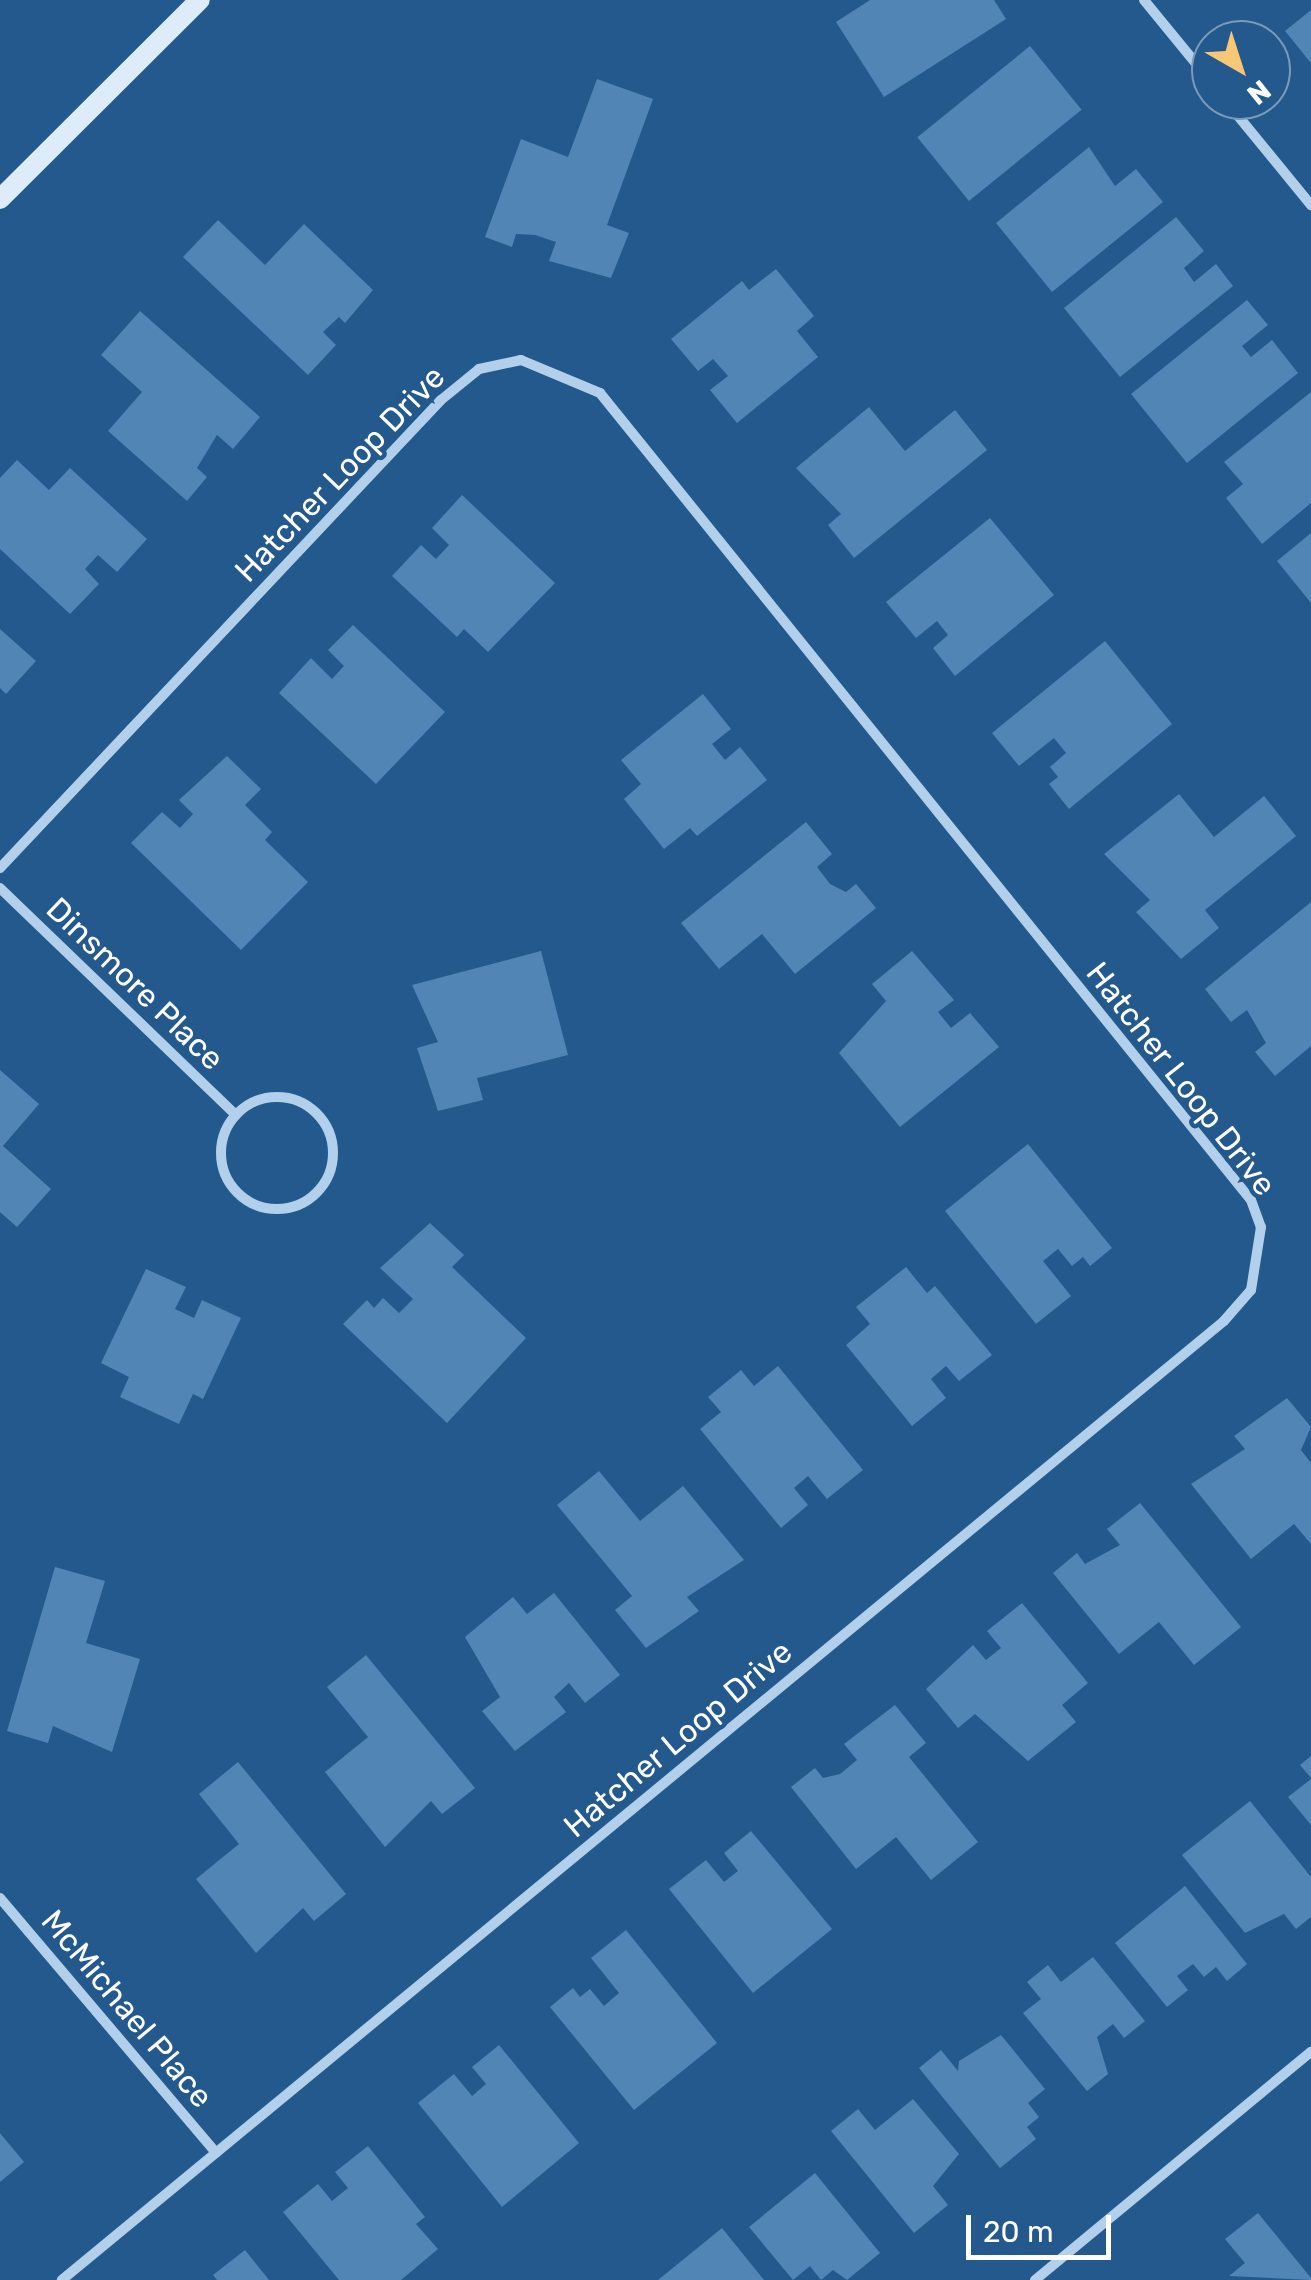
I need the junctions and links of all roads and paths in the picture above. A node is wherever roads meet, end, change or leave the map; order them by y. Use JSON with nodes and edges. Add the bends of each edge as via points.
{"nodes":[{"id":1,"x":200,"y":0,"type":"edge"},
{"id":2,"x":1144,"y":0,"type":"edge"},
{"id":3,"x":1191,"y":58,"type":"edge"},
{"id":4,"x":1241,"y":120,"type":"edge"},
{"id":5,"x":0,"y":199,"type":"edge"},
{"id":6,"x":1311,"y":205,"type":"edge"},
{"id":7,"x":0,"y":868,"type":"edge"},
{"id":8,"x":0,"y":888,"type":"edge"},
{"id":9,"x":236,"y":1115,"type":"junction"},
{"id":10,"x":0,"y":1898,"type":"edge"},
{"id":11,"x":1311,"y":2052,"type":"edge"},
{"id":12,"x":216,"y":2153,"type":"junction"},
{"id":13,"x":62,"y":2280,"type":"edge"},
{"id":14,"x":1036,"y":2280,"type":"edge"}],
"edges":[{"from":1,"to":5,"type":"street"},
{"from":2,"to":3,"type":"street"},
{"from":4,"to":6,"type":"street"},
{"from":7,"to":12,"type":"street","name":"Hatcher Loop Drive","via":[[441,400],[479,369],[521,360],[600,393],[1250,1200],[1261,1227],[1251,1290],[1224,1321]]},
{"from":8,"to":9,"type":"street","name":"Dinsmore Place"},
{"from":9,"to":9,"type":"street","name":"Dinsmore Place","via":[[221,1149],[231,1186],[281,1209],[316,1194],[332,1162],[317,1113],[285,1098]]},
{"from":10,"to":12,"type":"street","name":"McMichael Place"},
{"from":11,"to":14,"type":"street"},
{"from":12,"to":13,"type":"street","name":"Hatcher Loop Drive"}]}
